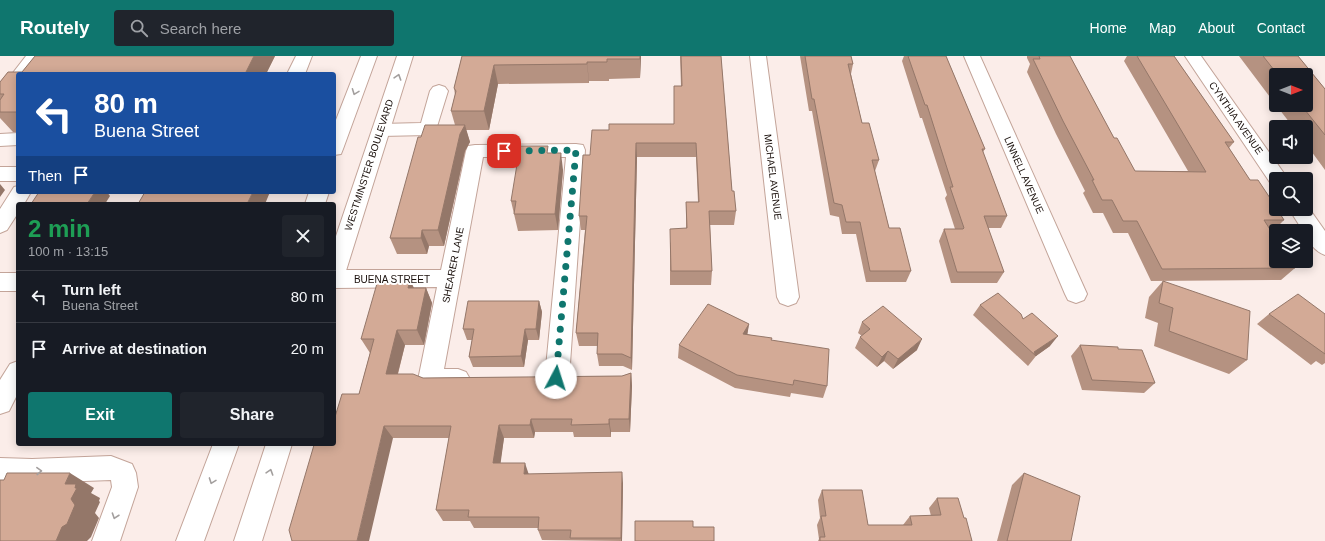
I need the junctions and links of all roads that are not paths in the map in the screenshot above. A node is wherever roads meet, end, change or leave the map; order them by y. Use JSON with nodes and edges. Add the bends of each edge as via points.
{"nodes":[{"id":1,"x":35,"y":56,"type":"edge"},
{"id":2,"x":304,"y":56,"type":"edge"},
{"id":3,"x":369,"y":56,"type":"edge"},
{"id":4,"x":405,"y":56,"type":"edge"},
{"id":5,"x":758,"y":56,"type":"edge"},
{"id":6,"x":972,"y":56,"type":"edge"},
{"id":7,"x":1194,"y":56,"type":"edge"},
{"id":8,"x":23,"y":72,"type":"edge"},
{"id":9,"x":297,"y":72,"type":"edge"},
{"id":10,"x":439,"y":91,"type":"dead end"},
{"id":11,"x":381,"y":130,"type":"junction"},
{"id":12,"x":337,"y":132,"type":"edge"},
{"id":13,"x":0,"y":140,"type":"edge"},
{"id":14,"x":16,"y":140,"type":"edge"},
{"id":15,"x":1273,"y":172,"type":"edge"},
{"id":16,"x":0,"y":174,"type":"edge"},
{"id":17,"x":16,"y":174,"type":"edge"},
{"id":18,"x":20,"y":194,"type":"edge"},
{"id":19,"x":1304,"y":216,"type":"edge"},
{"id":20,"x":0,"y":225,"type":"edge"},
{"id":21,"x":1325,"y":247,"type":"edge"},
{"id":22,"x":336,"y":268,"type":"edge"},
{"id":23,"x":450,"y":278,"type":"junction"},
{"id":24,"x":336,"y":279,"type":"edge"},
{"id":25,"x":0,"y":282,"type":"edge"},
{"id":26,"x":16,"y":282,"type":"edge"},
{"id":27,"x":1076,"y":294,"type":"dead end"},
{"id":28,"x":788,"y":297,"type":"dead end"},
{"id":29,"x":16,"y":375,"type":"edge"},
{"id":30,"x":477,"y":379,"type":"edge"},
{"id":31,"x":533,"y":379,"type":"edge"},
{"id":32,"x":0,"y":403,"type":"edge"},
{"id":33,"x":225,"y":446,"type":"edge"},
{"id":34,"x":278,"y":446,"type":"edge"},
{"id":35,"x":0,"y":470,"type":"edge"},
{"id":36,"x":106,"y":541,"type":"edge"},
{"id":37,"x":190,"y":541,"type":"edge"},
{"id":38,"x":248,"y":541,"type":"edge"}],
"edges":[{"from":1,"to":8,"type":"street"},
{"from":2,"to":9,"type":"street"},
{"from":3,"to":12,"type":"street","one_way":true},
{"from":11,"to":4,"type":"street","name":"WESTMINSTER BOULEVARD","one_way":true},
{"from":5,"to":28,"type":"street","name":"MICHAEL AVENUE"},
{"from":6,"to":27,"type":"street","name":"LINNELL AVENUE"},
{"from":7,"to":15,"type":"street","name":"CYNTHIA AVENUE"},
{"from":10,"to":11,"type":"street","via":[[429,129]]},
{"from":11,"to":22,"type":"street","name":"WESTMINSTER BOULEVARD"},
{"from":13,"to":14,"type":"street"},
{"from":16,"to":17,"type":"street"},
{"from":18,"to":20,"type":"street"},
{"from":19,"to":21,"type":"street"},
{"from":23,"to":24,"type":"street","name":"BUENA STREET"},
{"from":23,"to":30,"type":"street","name":"SHEARER LANE","via":[[430,380]]},
{"from":23,"to":31,"type":"street","name":"SHEARER LANE","via":[[475,151],[576,150],[568,378]]},
{"from":25,"to":26,"type":"street"},
{"from":29,"to":32,"type":"street"},
{"from":33,"to":37,"type":"street","one_way":true},
{"from":38,"to":34,"type":"street","one_way":true},
{"from":35,"to":36,"type":"street","one_way":true,"via":[[111,468],[123,473],[125,486]]}]}
